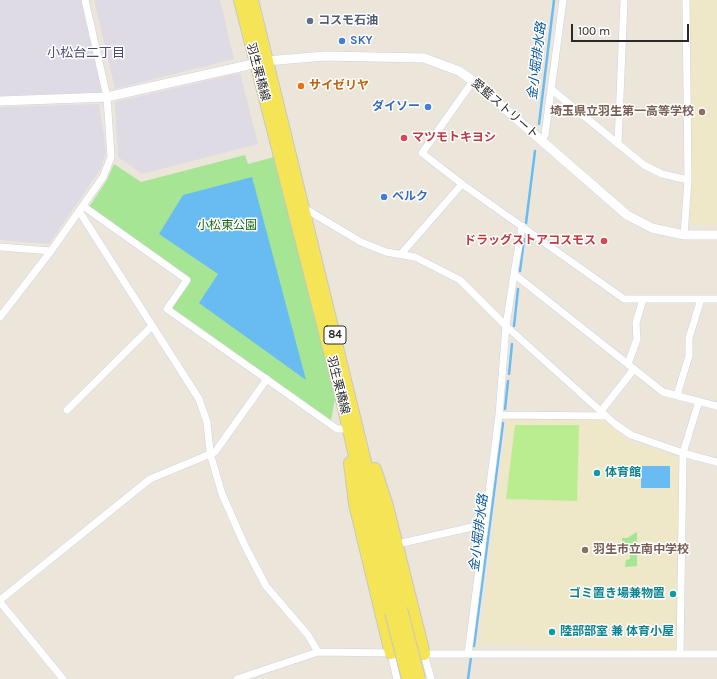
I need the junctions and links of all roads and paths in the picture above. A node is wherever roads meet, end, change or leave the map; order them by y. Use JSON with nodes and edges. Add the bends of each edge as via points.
{"nodes":[{"id":1,"x":85,"y":0,"type":"edge"},
{"id":2,"x":240,"y":0,"type":"edge"},
{"id":3,"x":252,"y":0,"type":"edge"},
{"id":4,"x":562,"y":0,"type":"edge"},
{"id":5,"x":624,"y":0,"type":"edge"},
{"id":6,"x":686,"y":0,"type":"edge"},
{"id":7,"x":261,"y":63,"type":"junction"},
{"id":8,"x":473,"y":81,"type":"junction"},
{"id":9,"x":551,"y":89,"type":"junction"},
{"id":10,"x":107,"y":97,"type":"junction"},
{"id":11,"x":0,"y":101,"type":"edge"},
{"id":12,"x":542,"y":140,"type":"junction"},
{"id":13,"x":618,"y":144,"type":"junction"},
{"id":14,"x":688,"y":180,"type":"junction"},
{"id":15,"x":462,"y":184,"type":"junction"},
{"id":16,"x":81,"y":208,"type":"junction"},
{"id":17,"x":304,"y":208,"type":"junction"},
{"id":18,"x":522,"y":226,"type":"junction"},
{"id":19,"x":684,"y":235,"type":"junction"},
{"id":20,"x":717,"y":235,"type":"edge"},
{"id":21,"x":0,"y":247,"type":"edge"},
{"id":22,"x":51,"y":252,"type":"junction"},
{"id":23,"x":401,"y":254,"type":"junction"},
{"id":24,"x":514,"y":274,"type":"junction"},
{"id":25,"x":643,"y":299,"type":"junction"},
{"id":26,"x":700,"y":299,"type":"junction"},
{"id":27,"x":717,"y":299,"type":"edge"},
{"id":28,"x":0,"y":317,"type":"edge"},
{"id":29,"x":152,"y":326,"type":"junction"},
{"id":30,"x":506,"y":326,"type":"junction"},
{"id":31,"x":628,"y":364,"type":"junction"},
{"id":32,"x":634,"y":369,"type":"junction"},
{"id":33,"x":267,"y":379,"type":"junction"},
{"id":34,"x":344,"y":389,"type":"junction"},
{"id":35,"x":677,"y":395,"type":"junction"},
{"id":36,"x":699,"y":401,"type":"junction"},
{"id":37,"x":717,"y":406,"type":"edge"},
{"id":38,"x":67,"y":410,"type":"dead end"},
{"id":39,"x":604,"y":413,"type":"junction"},
{"id":40,"x":499,"y":415,"type":"junction"},
{"id":41,"x":345,"y":429,"type":"junction"},
{"id":42,"x":210,"y":453,"type":"junction"},
{"id":43,"x":683,"y":453,"type":"junction"},
{"id":44,"x":717,"y":462,"type":"edge"},
{"id":45,"x":485,"y":524,"type":"junction"},
{"id":46,"x":402,"y":543,"type":"dead end"},
{"id":47,"x":0,"y":601,"type":"edge"},
{"id":48,"x":396,"y":610,"type":"junction"},
{"id":49,"x":318,"y":652,"type":"junction"},
{"id":50,"x":391,"y":653,"type":"junction"},
{"id":51,"x":424,"y":654,"type":"junction"},
{"id":52,"x":468,"y":654,"type":"junction"},
{"id":53,"x":680,"y":654,"type":"junction"},
{"id":54,"x":717,"y":654,"type":"edge"},
{"id":55,"x":63,"y":679,"type":"edge"},
{"id":56,"x":237,"y":679,"type":"edge"},
{"id":57,"x":398,"y":679,"type":"edge"},
{"id":58,"x":408,"y":679,"type":"edge"},
{"id":59,"x":419,"y":679,"type":"edge"},
{"id":60,"x":431,"y":679,"type":"edge"}],
"edges":[{"from":1,"to":10,"type":"street"},
{"from":2,"to":7,"type":"main road","name":"羽生栗橋線","number":"84"},
{"from":3,"to":7,"type":"main road","name":"羽生栗橋線","number":"84"},
{"from":4,"to":9,"type":"street"},
{"from":5,"to":13,"type":"street"},
{"from":6,"to":14,"type":"street"},
{"from":7,"to":8,"type":"street","name":"愛藍ストリート","via":[[325,56],[424,58],[458,71]]},
{"from":7,"to":10,"type":"street","name":"愛藍ストリート"},
{"from":7,"to":17,"type":"main road","name":"羽生栗橋線","number":"84"},
{"from":7,"to":34,"type":"main road","name":"羽生栗橋線","number":"84"},
{"from":8,"to":12,"type":"street","name":"愛藍ストリート"},
{"from":8,"to":15,"type":"street","via":[[422,153]]},
{"from":9,"to":12,"type":"street","via":[[545,135]]},
{"from":9,"to":13,"type":"street"},
{"from":10,"to":11,"type":"street","name":"愛藍ストリート"},
{"from":10,"to":16,"type":"street","via":[[111,157],[104,177]]},
{"from":12,"to":19,"type":"street","name":"愛藍ストリート","via":[[627,215],[652,228]]},
{"from":13,"to":14,"type":"street","via":[[648,167],[662,174]]},
{"from":14,"to":19,"type":"street"},
{"from":15,"to":18,"type":"street"},
{"from":15,"to":23,"type":"street"},
{"from":16,"to":22,"type":"street"},
{"from":16,"to":29,"type":"street"},
{"from":16,"to":33,"type":"street","via":[[187,280],[167,309]]},
{"from":17,"to":23,"type":"street","via":[[361,242],[386,252]]},
{"from":17,"to":34,"type":"main road","name":"羽生栗橋線","number":"84"},
{"from":18,"to":24,"type":"street"},
{"from":18,"to":25,"type":"street","via":[[624,299]]},
{"from":19,"to":20,"type":"street","name":"愛藍ストリート"},
{"from":21,"to":22,"type":"street"},
{"from":22,"to":28,"type":"street"},
{"from":23,"to":30,"type":"street","via":[[415,257],[460,280]]},
{"from":24,"to":30,"type":"street"},
{"from":24,"to":31,"type":"street"},
{"from":25,"to":26,"type":"street"},
{"from":25,"to":31,"type":"street","via":[[636,323],[637,339]]},
{"from":26,"to":27,"type":"street"},
{"from":26,"to":35,"type":"street","via":[[689,338],[689,356]]},
{"from":29,"to":38,"type":"street"},
{"from":29,"to":42,"type":"street","via":[[199,399],[207,422]]},
{"from":30,"to":39,"type":"street"},
{"from":30,"to":40,"type":"street"},
{"from":31,"to":32,"type":"street"},
{"from":32,"to":35,"type":"street","via":[[663,392]]},
{"from":32,"to":39,"type":"street"},
{"from":33,"to":41,"type":"street","via":[[337,429]]},
{"from":33,"to":42,"type":"street","via":[[215,452]]},
{"from":34,"to":41,"type":"main road"},
{"from":34,"to":48,"type":"main road","name":"羽生栗橋線","number":"84"},
{"from":34,"to":51,"type":"main road","via":[[387,506]]},
{"from":35,"to":36,"type":"street"},
{"from":36,"to":37,"type":"street"},
{"from":36,"to":43,"type":"street"},
{"from":39,"to":40,"type":"street"},
{"from":39,"to":43,"type":"street","via":[[631,435]]},
{"from":40,"to":45,"type":"street"},
{"from":41,"to":50,"type":"main road","via":[[355,504]]},
{"from":42,"to":47,"type":"street","via":[[150,478]]},
{"from":42,"to":49,"type":"street","via":[[222,494],[266,586],[308,635]]},
{"from":43,"to":44,"type":"street"},
{"from":43,"to":53,"type":"street"},
{"from":45,"to":46,"type":"street"},
{"from":45,"to":52,"type":"street"},
{"from":47,"to":55,"type":"street"},
{"from":48,"to":58,"type":"main road","name":"羽生栗橋線","number":"84","bridge":true},
{"from":48,"to":59,"type":"main road","name":"羽生栗橋線","number":"84","bridge":true},
{"from":49,"to":50,"type":"street"},
{"from":49,"to":56,"type":"street"},
{"from":50,"to":51,"type":"street"},
{"from":50,"to":57,"type":"street"},
{"from":51,"to":52,"type":"street"},
{"from":51,"to":60,"type":"street"},
{"from":52,"to":53,"type":"street"},
{"from":53,"to":54,"type":"street"}]}
